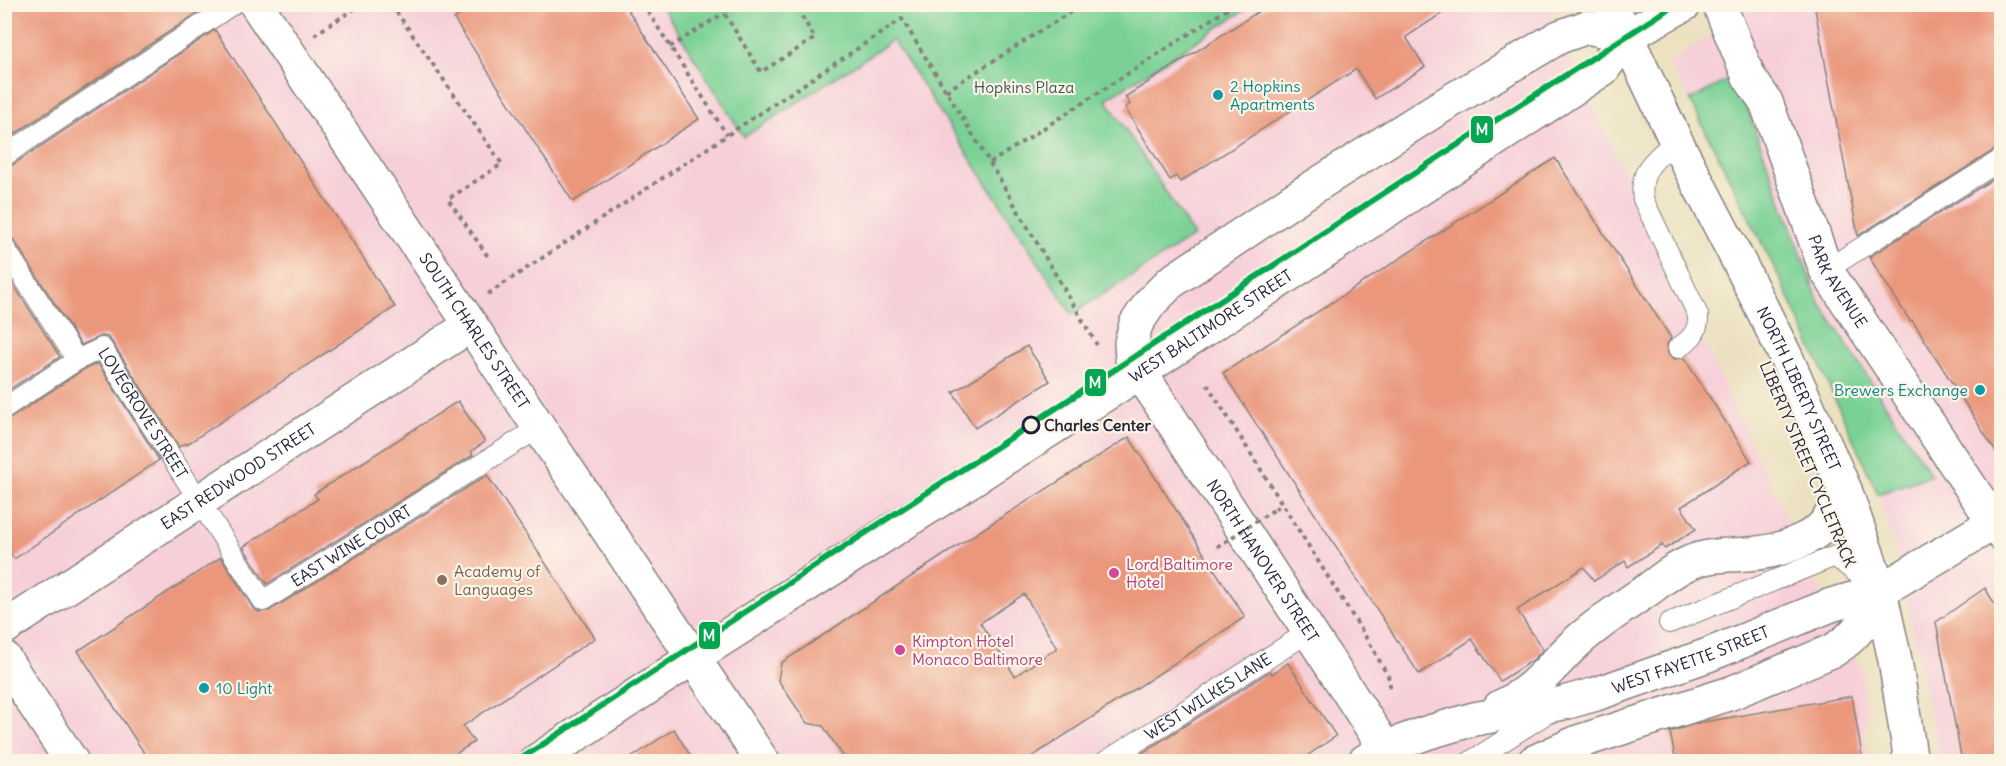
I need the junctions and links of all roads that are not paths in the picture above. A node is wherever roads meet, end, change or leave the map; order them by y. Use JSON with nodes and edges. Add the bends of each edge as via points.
{"nodes":[{"id":1,"x":233,"y":4,"type":"edge"},
{"id":2,"x":256,"y":4,"type":"edge"},
{"id":3,"x":1611,"y":4,"type":"edge"},
{"id":4,"x":1647,"y":4,"type":"edge"},
{"id":5,"x":1685,"y":4,"type":"edge"},
{"id":6,"x":1719,"y":4,"type":"edge"},
{"id":7,"x":1627,"y":36,"type":"junction"},
{"id":8,"x":1676,"y":141,"type":"junction"},
{"id":9,"x":4,"y":156,"type":"edge"},
{"id":10,"x":2001,"y":159,"type":"edge"},
{"id":11,"x":4,"y":248,"type":"edge"},
{"id":12,"x":1826,"y":270,"type":"junction"},
{"id":13,"x":467,"y":318,"type":"junction"},
{"id":14,"x":1678,"y":348,"type":"dead end"},
{"id":15,"x":77,"y":360,"type":"junction"},
{"id":16,"x":1140,"y":372,"type":"junction"},
{"id":17,"x":4,"y":408,"type":"edge"},
{"id":18,"x":540,"y":428,"type":"junction"},
{"id":19,"x":1845,"y":490,"type":"junction"},
{"id":20,"x":200,"y":501,"type":"junction"},
{"id":21,"x":1999,"y":525,"type":"edge"},
{"id":22,"x":1880,"y":591,"type":"junction"},
{"id":23,"x":1668,"y":623,"type":"dead end"},
{"id":24,"x":4,"y":628,"type":"edge"},
{"id":25,"x":1310,"y":631,"type":"junction"},
{"id":26,"x":694,"y":657,"type":"junction"},
{"id":27,"x":4,"y":658,"type":"edge"},
{"id":28,"x":1596,"y":694,"type":"junction"},
{"id":29,"x":1564,"y":703,"type":"junction"},
{"id":30,"x":1474,"y":719,"type":"junction"},
{"id":31,"x":1375,"y":755,"type":"edge"},
{"id":32,"x":1540,"y":759,"type":"edge"},
{"id":33,"x":72,"y":762,"type":"edge"},
{"id":34,"x":536,"y":762,"type":"edge"},
{"id":35,"x":763,"y":762,"type":"edge"},
{"id":36,"x":1104,"y":762,"type":"edge"},
{"id":37,"x":1470,"y":762,"type":"edge"},
{"id":38,"x":1911,"y":762,"type":"edge"}],
"edges":[{"from":1,"to":9,"type":"lane"},
{"from":2,"to":13,"type":"main road","name":"SOUTH CHARLES STREET"},
{"from":3,"to":7,"type":"main road","name":"NORTH LIBERTY STREET"},
{"from":4,"to":7,"type":"lane"},
{"from":5,"to":7,"type":"main road","name":"WEST BALTIMORE STREET"},
{"from":6,"to":12,"type":"main road","name":"PARK AVENUE","via":[[1749,77],[1766,102]]},
{"from":7,"to":8,"type":"main road","name":"NORTH LIBERTY STREET"},
{"from":7,"to":16,"type":"main road","name":"WEST BALTIMORE STREET","via":[[1603,69]]},
{"from":7,"to":16,"type":"main road","name":"NORTH HANOVER STREET","via":[[1587,27],[1559,38],[1437,109],[1186,272],[1150,303],[1136,324],[1132,359]]},
{"from":8,"to":14,"type":"lane","via":[[1653,160],[1641,187],[1643,199],[1698,315],[1694,335]]},
{"from":8,"to":19,"type":"main road","name":"NORTH LIBERTY STREET","via":[[1786,357]]},
{"from":10,"to":12,"type":"lane"},
{"from":11,"to":15,"type":"lane"},
{"from":12,"to":21,"type":"main road","name":"PARK AVENUE"},
{"from":13,"to":18,"type":"main road","name":"SOUTH CHARLES STREET"},
{"from":13,"to":20,"type":"main road","name":"EAST REDWOOD STREET"},
{"from":15,"to":17,"type":"lane"},
{"from":15,"to":20,"type":"lane","name":"LOVEGROVE STREET","via":[[102,348]]},
{"from":16,"to":25,"type":"main road","name":"NORTH HANOVER STREET"},
{"from":16,"to":26,"type":"main road","name":"WEST BALTIMORE STREET"},
{"from":18,"to":20,"type":"lane","name":"EAST WINE COURT","via":[[262,601]]},
{"from":18,"to":26,"type":"main road","name":"SOUTH CHARLES STREET"},
{"from":19,"to":22,"type":"main road","name":"NORTH LIBERTY STREET"},
{"from":19,"to":30,"type":"main road","via":[[1824,525],[1784,548],[1707,557],[1677,569],[1578,641],[1515,700]]},
{"from":20,"to":24,"type":"main road","name":"EAST REDWOOD STREET"},
{"from":21,"to":22,"type":"main road","name":"WEST FAYETTE STREET"},
{"from":22,"to":23,"type":"lane","via":[[1835,556]]},
{"from":22,"to":28,"type":"main road","name":"WEST FAYETTE STREET","via":[[1831,605],[1708,655]]},
{"from":22,"to":32,"type":"main road","via":[[1861,628],[1834,650],[1731,693],[1578,742]]},
{"from":22,"to":38,"type":"main road","name":"NORTH LIBERTY STREET"},
{"from":25,"to":31,"type":"main road","name":"NORTH HANOVER STREET"},
{"from":25,"to":36,"type":"lane","name":"WEST WILKES LANE"},
{"from":26,"to":34,"type":"main road","name":"WEST BALTIMORE STREET"},
{"from":26,"to":35,"type":"main road","name":"SOUTH CHARLES STREET"},
{"from":27,"to":33,"type":"main road"},
{"from":28,"to":29,"type":"main road","name":"WEST FAYETTE STREET"},
{"from":28,"to":32,"type":"main road","via":[[1583,705],[1573,729]]},
{"from":29,"to":30,"type":"main road","name":"WEST FAYETTE STREET"},
{"from":29,"to":37,"type":"lane"},
{"from":30,"to":31,"type":"main road","name":"WEST FAYETTE STREET"}]}
